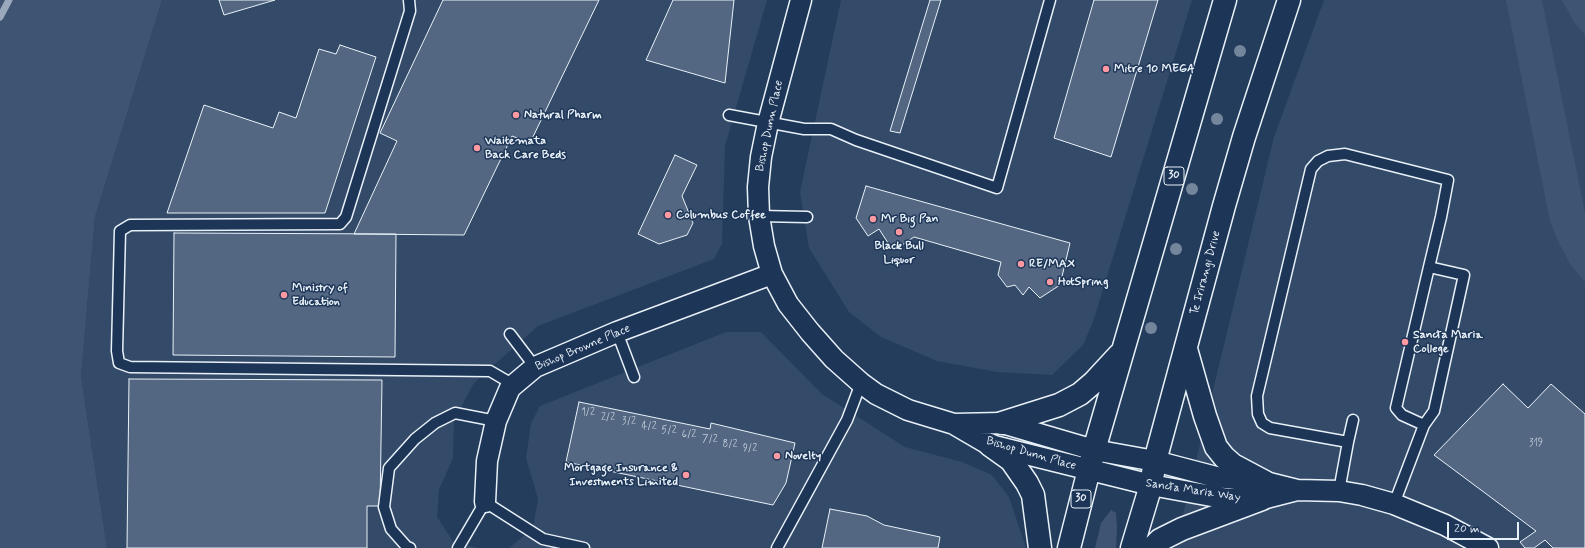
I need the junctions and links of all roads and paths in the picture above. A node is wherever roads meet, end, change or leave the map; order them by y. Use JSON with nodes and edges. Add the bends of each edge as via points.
{"nodes":[{"id":1,"x":409,"y":0,"type":"edge"},
{"id":2,"x":801,"y":0,"type":"edge"},
{"id":3,"x":1050,"y":0,"type":"edge"},
{"id":4,"x":1225,"y":0,"type":"edge"},
{"id":5,"x":1289,"y":0,"type":"edge"},
{"id":6,"x":729,"y":115,"type":"dead end"},
{"id":7,"x":768,"y":123,"type":"junction"},
{"id":8,"x":759,"y":216,"type":"junction"},
{"id":9,"x":807,"y":217,"type":"dead end"},
{"id":10,"x":1429,"y":267,"type":"junction"},
{"id":11,"x":772,"y":274,"type":"junction"},
{"id":12,"x":617,"y":332,"type":"junction"},
{"id":13,"x":510,"y":334,"type":"dead end"},
{"id":14,"x":1186,"y":349,"type":"junction"},
{"id":15,"x":1122,"y":352,"type":"junction"},
{"id":16,"x":535,"y":367,"type":"junction"},
{"id":17,"x":634,"y":376,"type":"dead end"},
{"id":18,"x":861,"y":383,"type":"junction"},
{"id":19,"x":514,"y":385,"type":"junction"},
{"id":20,"x":1353,"y":420,"type":"dead end"},
{"id":21,"x":496,"y":421,"type":"junction"},
{"id":22,"x":1002,"y":423,"type":"junction"},
{"id":23,"x":954,"y":424,"type":"junction"},
{"id":24,"x":1424,"y":426,"type":"junction"},
{"id":25,"x":1348,"y":442,"type":"junction"},
{"id":26,"x":990,"y":445,"type":"junction"},
{"id":27,"x":1091,"y":460,"type":"junction"},
{"id":28,"x":1155,"y":461,"type":"junction"},
{"id":29,"x":1150,"y":485,"type":"junction"},
{"id":30,"x":1264,"y":491,"type":"junction"},
{"id":31,"x":1339,"y":491,"type":"junction"},
{"id":32,"x":486,"y":502,"type":"junction"},
{"id":33,"x":1394,"y":504,"type":"junction"},
{"id":34,"x":1479,"y":545,"type":"edge"},
{"id":35,"x":410,"y":548,"type":"edge"},
{"id":36,"x":458,"y":548,"type":"edge"},
{"id":37,"x":584,"y":548,"type":"edge"},
{"id":38,"x":777,"y":548,"type":"edge"},
{"id":39,"x":1040,"y":548,"type":"edge"},
{"id":40,"x":1069,"y":548,"type":"edge"},
{"id":41,"x":1132,"y":548,"type":"edge"},
{"id":42,"x":1152,"y":548,"type":"edge"}],
"edges":[{"from":1,"to":19,"type":"lane","via":[[410,11],[346,217],[340,224],[130,225],[120,230],[117,351],[119,363],[130,367],[490,371]]},
{"from":2,"to":7,"type":"street","name":"Bishop Dunn Place"},
{"from":3,"to":7,"type":"lane","via":[[997,188],[831,129],[804,129]]},
{"from":4,"to":15,"type":"main road","number":"30"},
{"from":5,"to":14,"type":"main road","name":"Te Irirangi Drive","via":[[1244,137]]},
{"from":6,"to":7,"type":"lane"},
{"from":7,"to":8,"type":"street","name":"Bishop Dunn Place","via":[[761,156]]},
{"from":8,"to":9,"type":"lane"},
{"from":8,"to":11,"type":"street","name":"Bishop Dunn Place"},
{"from":10,"to":24,"type":"lane","via":[[1396,408],[1402,415]]},
{"from":10,"to":24,"type":"lane","via":[[1464,275],[1434,411]]},
{"from":10,"to":25,"type":"lane","via":[[1448,180],[1345,154],[1318,160],[1311,169],[1260,380],[1257,396],[1258,414],[1262,424],[1270,428]]},
{"from":11,"to":12,"type":"street","name":"Bishop Browne Place"},
{"from":11,"to":18,"type":"street","name":"Bishop Dunn Place","via":[[788,304],[810,332],[834,359]]},
{"from":12,"to":16,"type":"street","name":"Bishop Browne Place"},
{"from":12,"to":17,"type":"lane"},
{"from":13,"to":16,"type":"lane"},
{"from":14,"to":28,"type":"main road","name":"Te Irirangi Drive"},
{"from":14,"to":30,"type":"main road","via":[[1216,447]]},
{"from":15,"to":22,"type":"main road","via":[[1080,394],[1059,405]]},
{"from":15,"to":27,"type":"main road","number":"30"},
{"from":16,"to":19,"type":"street","name":"Bishop Browne Place"},
{"from":18,"to":23,"type":"street","name":"Bishop Dunn Place","via":[[876,394],[908,410]]},
{"from":18,"to":38,"type":"lane","via":[[847,420]]},
{"from":19,"to":21,"type":"street","name":"Bishop Browne Place","via":[[510,388]]},
{"from":20,"to":25,"type":"lane"},
{"from":21,"to":32,"type":"street","name":"Bishop Browne Place","via":[[487,461]]},
{"from":21,"to":35,"type":"lane","via":[[455,413],[435,423],[415,439],[389,468],[384,507],[391,529]]},
{"from":22,"to":23,"type":"street","name":"Bishop Dunn Place"},
{"from":22,"to":27,"type":"street","name":"Bishop Dunn Place"},
{"from":23,"to":26,"type":"street","name":"Bishop Dunn Place"},
{"from":24,"to":33,"type":"lane"},
{"from":25,"to":31,"type":"lane"},
{"from":26,"to":27,"type":"street","name":"Bishop Dunn Place"},
{"from":26,"to":39,"type":"main road","via":[[1011,460],[1033,495]]},
{"from":27,"to":28,"type":"street","name":"Sancta Maria Way"},
{"from":27,"to":29,"type":"street","name":"Sancta Maria Way"},
{"from":27,"to":40,"type":"main road","number":"30"},
{"from":28,"to":29,"type":"main road","name":"Te Irirangi Drive"},
{"from":28,"to":30,"type":"street","name":"Sancta Maria Way"},
{"from":29,"to":30,"type":"street","name":"Sancta Maria Way","via":[[1228,499]]},
{"from":29,"to":41,"type":"main road","name":"Te Irirangi Drive"},
{"from":30,"to":31,"type":"street","name":"Sancta Maria Way"},
{"from":30,"to":42,"type":"main road","via":[[1160,540]]},
{"from":31,"to":33,"type":"street","name":"Sancta Maria Way"},
{"from":32,"to":36,"type":"lane"},
{"from":32,"to":37,"type":"lane","via":[[543,539]]},
{"from":33,"to":34,"type":"street","name":"Sancta Maria Way","via":[[1445,524]]}]}
